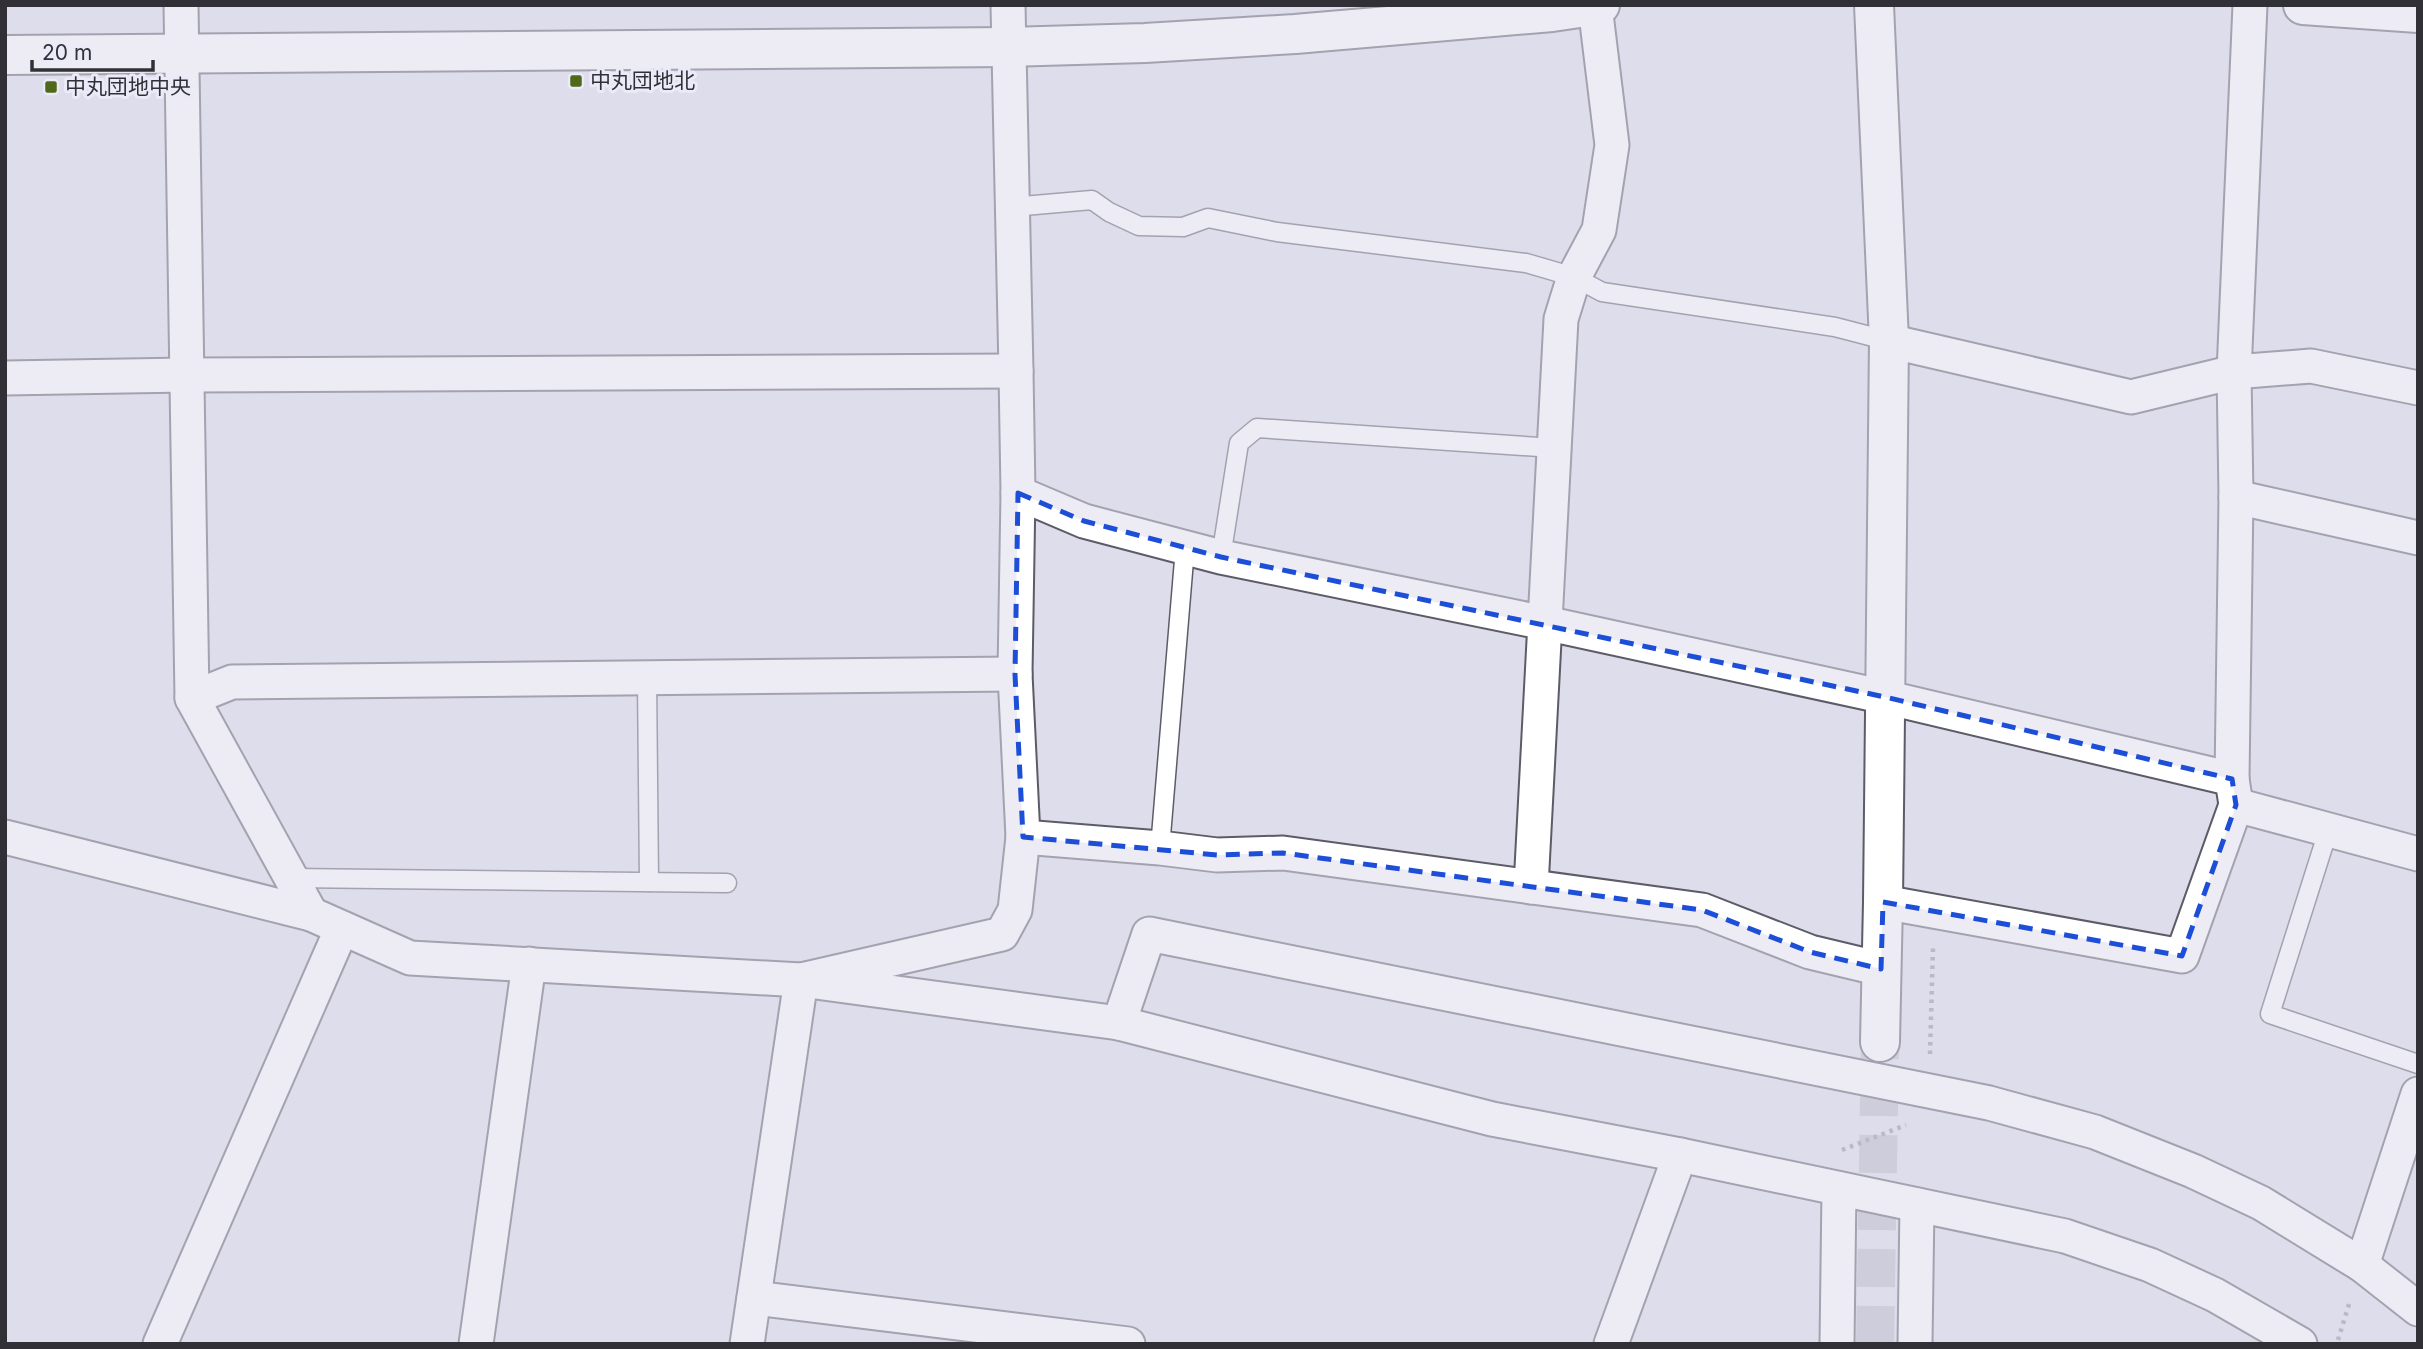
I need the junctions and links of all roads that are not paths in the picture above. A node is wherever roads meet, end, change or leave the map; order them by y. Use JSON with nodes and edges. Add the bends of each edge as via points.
{"nodes":[{"id":1,"x":181,"y":5,"type":"edge"},
{"id":2,"x":1008,"y":5,"type":"edge"},
{"id":3,"x":1597,"y":5,"type":"edge"},
{"id":4,"x":1874,"y":5,"type":"edge"},
{"id":5,"x":2250,"y":5,"type":"edge"},
{"id":6,"x":2303,"y":5,"type":"edge"},
{"id":7,"x":1551,"y":8,"type":"edge"},
{"id":8,"x":2418,"y":13,"type":"edge"},
{"id":9,"x":1008,"y":47,"type":"junction"},
{"id":10,"x":181,"y":53,"type":"junction"},
{"id":11,"x":5,"y":55,"type":"edge"},
{"id":12,"x":1012,"y":207,"type":"junction"},
{"id":13,"x":1574,"y":277,"type":"junction"},
{"id":14,"x":1889,"y":341,"type":"junction"},
{"id":15,"x":1016,"y":370,"type":"junction"},
{"id":16,"x":2234,"y":372,"type":"junction"},
{"id":17,"x":186,"y":375,"type":"junction"},
{"id":18,"x":5,"y":378,"type":"edge"},
{"id":19,"x":2418,"y":388,"type":"edge"},
{"id":20,"x":1554,"y":449,"type":"junction"},
{"id":21,"x":1018,"y":494,"type":"junction"},
{"id":22,"x":2236,"y":497,"type":"junction"},
{"id":23,"x":2418,"y":538,"type":"edge"},
{"id":24,"x":1185,"y":548,"type":"junction"},
{"id":25,"x":1220,"y":557,"type":"junction"},
{"id":26,"x":1545,"y":623,"type":"junction"},
{"id":27,"x":1015,"y":674,"type":"junction"},
{"id":28,"x":647,"y":678,"type":"junction"},
{"id":29,"x":1885,"y":697,"type":"junction"},
{"id":30,"x":192,"y":698,"type":"junction"},
{"id":31,"x":2234,"y":792,"type":"junction"},
{"id":32,"x":2329,"y":828,"type":"junction"},
{"id":33,"x":5,"y":837,"type":"edge"},
{"id":34,"x":1023,"y":837,"type":"junction"},
{"id":35,"x":1160,"y":848,"type":"junction"},
{"id":36,"x":2418,"y":854,"type":"edge"},
{"id":37,"x":291,"y":878,"type":"junction"},
{"id":38,"x":649,"y":882,"type":"junction"},
{"id":39,"x":727,"y":883,"type":"dead end"},
{"id":40,"x":1531,"y":887,"type":"junction"},
{"id":41,"x":1884,"y":902,"type":"junction"},
{"id":42,"x":311,"y":914,"type":"junction"},
{"id":43,"x":342,"y":928,"type":"junction"},
{"id":44,"x":529,"y":964,"type":"junction"},
{"id":45,"x":1881,"y":969,"type":"junction"},
{"id":46,"x":801,"y":980,"type":"junction"},
{"id":47,"x":1119,"y":1023,"type":"junction"},
{"id":48,"x":1880,"y":1042,"type":"tunnel mouth"},
{"id":49,"x":2418,"y":1065,"type":"edge"},
{"id":50,"x":2418,"y":1094,"type":"edge"},
{"id":51,"x":1680,"y":1155,"type":"junction"},
{"id":52,"x":1832,"y":1187,"type":"junction"},
{"id":53,"x":1917,"y":1205,"type":"junction"},
{"id":54,"x":2362,"y":1265,"type":"junction"},
{"id":55,"x":754,"y":1298,"type":"junction"},
{"id":56,"x":2418,"y":1309,"type":"edge"},
{"id":57,"x":160,"y":1344,"type":"edge"},
{"id":58,"x":476,"y":1344,"type":"edge"},
{"id":59,"x":747,"y":1344,"type":"edge"},
{"id":60,"x":1128,"y":1344,"type":"edge"},
{"id":61,"x":1611,"y":1344,"type":"edge"},
{"id":62,"x":1837,"y":1344,"type":"edge"},
{"id":63,"x":1915,"y":1344,"type":"edge"},
{"id":64,"x":2300,"y":1344,"type":"edge"}],
"edges":[{"from":1,"to":10,"type":"street"},
{"from":2,"to":9,"type":"street"},
{"from":3,"to":7,"type":"street"},
{"from":3,"to":13,"type":"street","via":[[1612,145],[1599,230]]},
{"from":4,"to":14,"type":"street"},
{"from":5,"to":16,"type":"street"},
{"from":6,"to":8,"type":"street"},
{"from":7,"to":9,"type":"street","via":[[1295,34]]},
{"from":9,"to":10,"type":"street"},
{"from":9,"to":12,"type":"street"},
{"from":10,"to":11,"type":"street"},
{"from":10,"to":17,"type":"street"},
{"from":12,"to":13,"type":"lane","via":[[1092,200],[1139,226],[1183,227],[1208,218],[1276,232],[1526,263]]},
{"from":12,"to":15,"type":"street"},
{"from":13,"to":14,"type":"lane","via":[[1602,292],[1835,327]]},
{"from":13,"to":20,"type":"street","via":[[1561,319]]},
{"from":14,"to":16,"type":"street","via":[[2131,397]]},
{"from":14,"to":29,"type":"street"},
{"from":15,"to":17,"type":"street"},
{"from":15,"to":21,"type":"street"},
{"from":16,"to":19,"type":"street","via":[[2311,366]]},
{"from":16,"to":22,"type":"street"},
{"from":17,"to":18,"type":"street"},
{"from":17,"to":30,"type":"street"},
{"from":20,"to":25,"type":"lane","via":[[1257,428],[1238,443]]},
{"from":20,"to":26,"type":"street"},
{"from":21,"to":24,"type":"street","via":[[1084,522]]},
{"from":21,"to":27,"type":"street"},
{"from":22,"to":23,"type":"street"},
{"from":22,"to":31,"type":"street"},
{"from":24,"to":25,"type":"street"},
{"from":24,"to":35,"type":"lane"},
{"from":25,"to":26,"type":"street"},
{"from":26,"to":29,"type":"street"},
{"from":26,"to":40,"type":"street"},
{"from":27,"to":28,"type":"street"},
{"from":27,"to":34,"type":"street"},
{"from":28,"to":30,"type":"street","via":[[232,682]]},
{"from":28,"to":38,"type":"lane"},
{"from":29,"to":31,"type":"street"},
{"from":29,"to":41,"type":"street"},
{"from":30,"to":37,"type":"street"},
{"from":31,"to":32,"type":"street"},
{"from":31,"to":41,"type":"street","via":[[2182,956]]},
{"from":32,"to":36,"type":"street"},
{"from":32,"to":49,"type":"lane","via":[[2270,1014]]},
{"from":33,"to":42,"type":"street"},
{"from":34,"to":35,"type":"street"},
{"from":34,"to":46,"type":"street","via":[[1015,910],[1002,934]]},
{"from":35,"to":40,"type":"street","via":[[1217,855],[1283,853]]},
{"from":37,"to":38,"type":"lane"},
{"from":37,"to":42,"type":"street"},
{"from":38,"to":39,"type":"lane"},
{"from":40,"to":45,"type":"street","via":[[1702,910],[1810,952]]},
{"from":41,"to":45,"type":"street"},
{"from":42,"to":43,"type":"street"},
{"from":43,"to":44,"type":"street","via":[[410,958]]},
{"from":43,"to":57,"type":"street"},
{"from":44,"to":46,"type":"street"},
{"from":44,"to":58,"type":"street"},
{"from":45,"to":48,"type":"street"},
{"from":46,"to":47,"type":"street"},
{"from":46,"to":55,"type":"street"},
{"from":47,"to":51,"type":"street","via":[[1492,1119]]},
{"from":47,"to":54,"type":"street","via":[[1149,934],[1989,1103],[2095,1132],[2193,1171],[2260,1203]]},
{"from":50,"to":54,"type":"street"},
{"from":51,"to":52,"type":"street"},
{"from":51,"to":61,"type":"street"},
{"from":52,"to":53,"type":"street"},
{"from":52,"to":62,"type":"street"},
{"from":53,"to":63,"type":"street"},
{"from":53,"to":64,"type":"street","via":[[2065,1236],[2150,1265],[2215,1295]]},
{"from":54,"to":56,"type":"street"},
{"from":55,"to":59,"type":"street"},
{"from":55,"to":60,"type":"street"}]}
